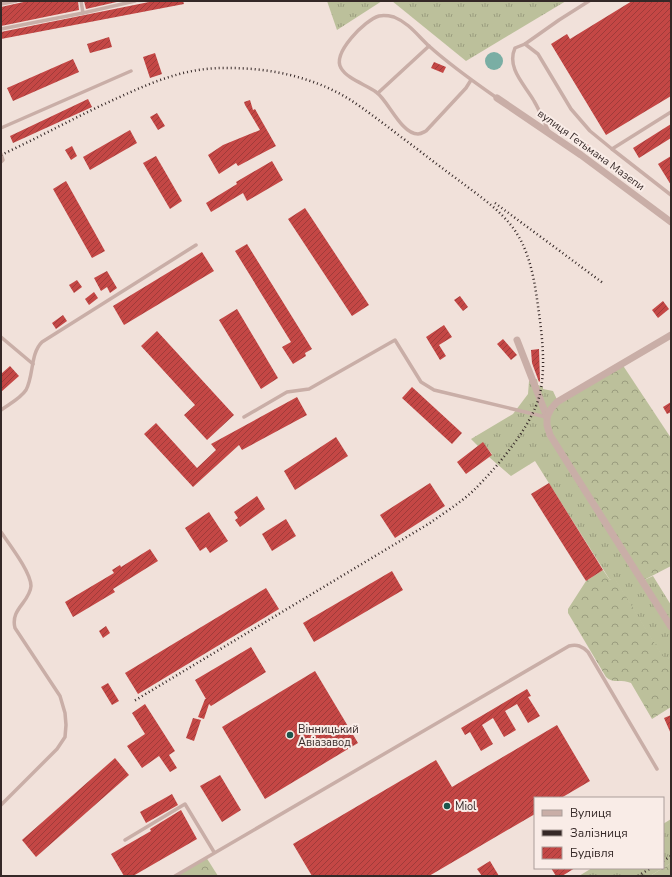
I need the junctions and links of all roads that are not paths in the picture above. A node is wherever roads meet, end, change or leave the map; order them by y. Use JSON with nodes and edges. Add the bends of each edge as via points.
{"nodes":[{"id":1,"x":16,"y":1,"type":"edge"},
{"id":2,"x":81,"y":1,"type":"edge"},
{"id":3,"x":135,"y":1,"type":"edge"},
{"id":4,"x":589,"y":1,"type":"edge"},
{"id":5,"x":1,"y":4,"type":"edge"},
{"id":6,"x":83,"y":13,"type":"junction"},
{"id":7,"x":1,"y":28,"type":"edge"},
{"id":8,"x":525,"y":44,"type":"junction"},
{"id":9,"x":429,"y":46,"type":"junction"},
{"id":10,"x":131,"y":71,"type":"dead end"},
{"id":11,"x":471,"y":80,"type":"junction"},
{"id":12,"x":378,"y":93,"type":"junction"},
{"id":13,"x":497,"y":98,"type":"joint"},
{"id":14,"x":671,"y":112,"type":"edge"},
{"id":15,"x":1,"y":128,"type":"edge"},
{"id":16,"x":550,"y":134,"type":"junction"},
{"id":17,"x":612,"y":149,"type":"junction"},
{"id":18,"x":1,"y":154,"type":"edge"},
{"id":19,"x":1,"y":162,"type":"edge"},
{"id":20,"x":671,"y":195,"type":"edge"},
{"id":21,"x":671,"y":222,"type":"edge"},
{"id":22,"x":196,"y":245,"type":"dead end"},
{"id":23,"x":671,"y":335,"type":"edge"},
{"id":24,"x":1,"y":337,"type":"edge"},
{"id":25,"x":517,"y":340,"type":"dead end"},
{"id":26,"x":33,"y":364,"type":"junction"},
{"id":27,"x":1,"y":410,"type":"edge"},
{"id":28,"x":244,"y":417,"type":"dead end"},
{"id":29,"x":547,"y":417,"type":"junction"},
{"id":30,"x":1,"y":532,"type":"edge"},
{"id":31,"x":671,"y":627,"type":"edge"},
{"id":32,"x":657,"y":769,"type":"dead end"},
{"id":33,"x":1,"y":805,"type":"edge"},
{"id":34,"x":125,"y":840,"type":"dead end"},
{"id":35,"x":214,"y":852,"type":"junction"},
{"id":36,"x":175,"y":876,"type":"edge"}],
"edges":[{"from":1,"to":5,"type":"lane"},
{"from":2,"to":6,"type":"lane"},
{"from":3,"to":6,"type":"lane"},
{"from":4,"to":8,"type":"lane"},
{"from":6,"to":7,"type":"lane"},
{"from":8,"to":16,"type":"lane","via":[[515,48],[512,56],[515,70],[534,100]]},
{"from":8,"to":17,"type":"lane","via":[[538,54],[572,109],[590,131]]},
{"from":9,"to":11,"type":"lane"},
{"from":9,"to":12,"type":"lane"},
{"from":9,"to":12,"type":"lane","via":[[409,26],[394,17],[380,16],[356,32],[344,49],[339,64],[344,72]]},
{"from":10,"to":15,"type":"lane"},
{"from":11,"to":12,"type":"lane","via":[[426,131],[419,135],[402,125]]},
{"from":11,"to":13,"type":"lane"},
{"from":13,"to":16,"type":"street","name":"вулиця Гетьмана Мазепи"},
{"from":14,"to":17,"type":"lane"},
{"from":16,"to":21,"type":"street","name":"вулиця Гетьмана Мазепи"},
{"from":17,"to":20,"type":"lane"},
{"from":18,"to":19,"type":"lane"},
{"from":22,"to":26,"type":"lane","via":[[45,340],[37,348]]},
{"from":23,"to":29,"type":"street","via":[[557,402]]},
{"from":24,"to":26,"type":"lane"},
{"from":25,"to":29,"type":"street"},
{"from":26,"to":27,"type":"lane","via":[[23,393]]},
{"from":28,"to":29,"type":"lane","via":[[287,392],[309,389],[395,340],[421,382],[434,390]]},
{"from":29,"to":31,"type":"street","via":[[546,425],[550,435]]},
{"from":30,"to":33,"type":"lane","via":[[30,581],[30,591],[14,616],[15,628],[60,696],[66,726],[65,737],[57,749]]},
{"from":32,"to":35,"type":"lane","via":[[588,652],[574,644]]},
{"from":34,"to":35,"type":"lane","via":[[184,804]]},
{"from":35,"to":36,"type":"lane"}]}
